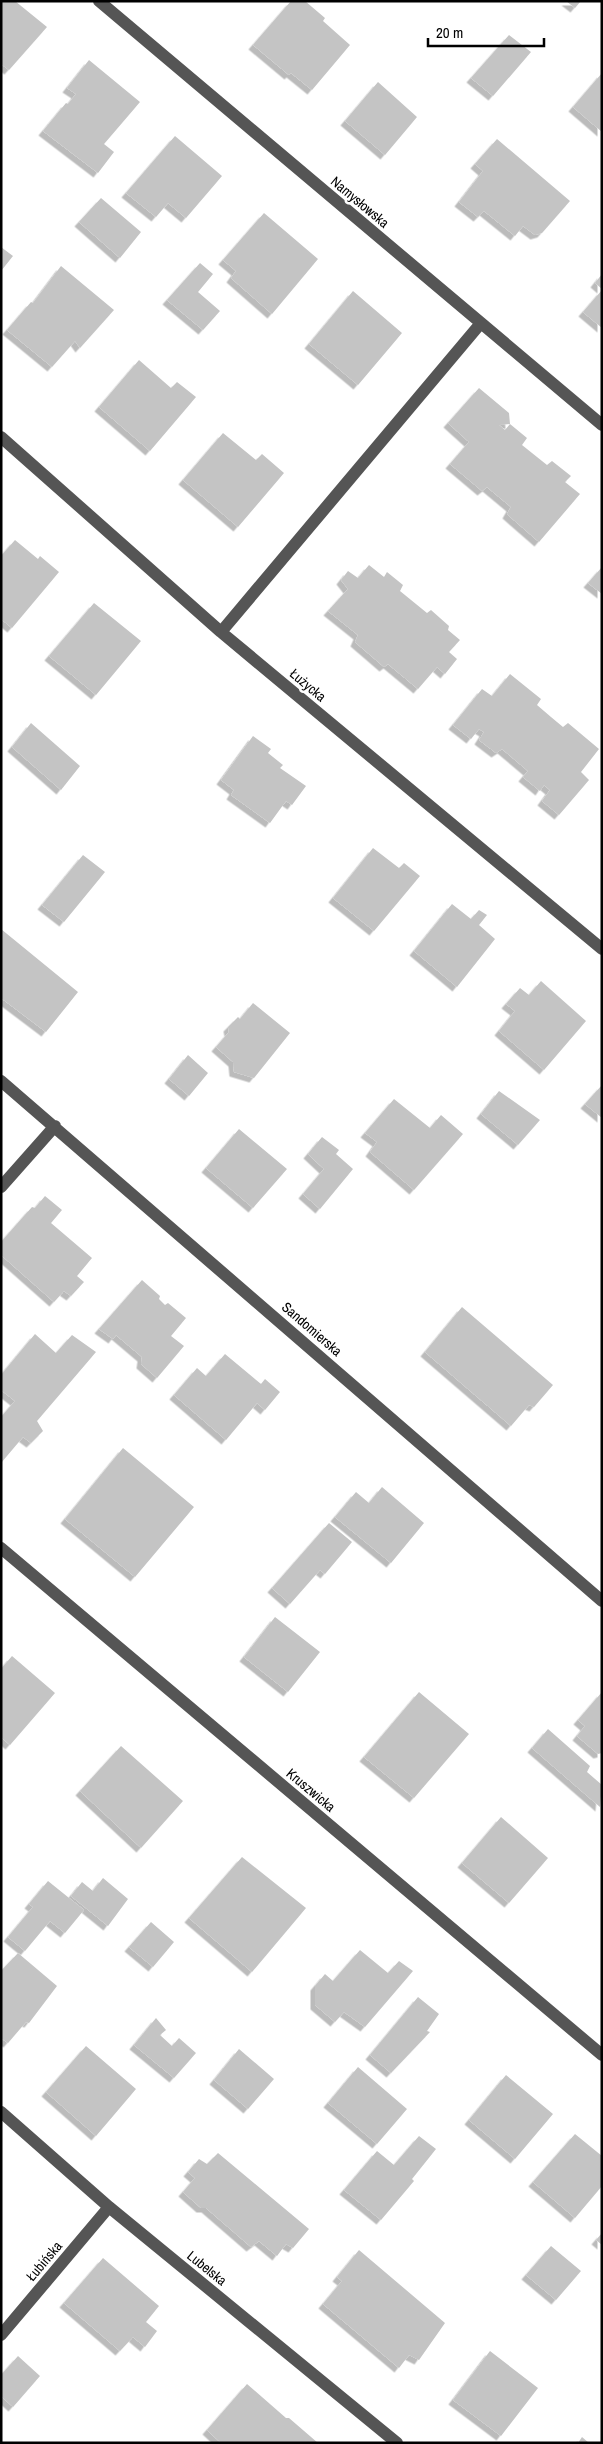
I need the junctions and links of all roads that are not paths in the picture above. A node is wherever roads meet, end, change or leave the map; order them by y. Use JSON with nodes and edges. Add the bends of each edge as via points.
{"nodes":[{"id":1,"x":99,"y":1,"type":"edge"},
{"id":2,"x":481,"y":323,"type":"junction"},
{"id":3,"x":602,"y":425,"type":"edge"},
{"id":4,"x":1,"y":436,"type":"edge"},
{"id":5,"x":221,"y":632,"type":"junction"},
{"id":6,"x":602,"y":949,"type":"edge"},
{"id":7,"x":1,"y":1081,"type":"edge"},
{"id":8,"x":55,"y":1126,"type":"junction"},
{"id":9,"x":1,"y":1187,"type":"edge"},
{"id":10,"x":1,"y":1548,"type":"edge"},
{"id":11,"x":602,"y":1601,"type":"edge"},
{"id":12,"x":602,"y":2055,"type":"edge"},
{"id":13,"x":1,"y":2112,"type":"edge"},
{"id":14,"x":109,"y":2207,"type":"junction"},
{"id":15,"x":1,"y":2336,"type":"edge"},
{"id":16,"x":397,"y":2443,"type":"edge"}],
"edges":[{"from":1,"to":2,"type":"street","name":"Namysłowska"},
{"from":2,"to":3,"type":"street","name":"Namysłowska"},
{"from":2,"to":5,"type":"street"},
{"from":4,"to":5,"type":"street","name":"Łużycka"},
{"from":5,"to":6,"type":"street","name":"Łużycka"},
{"from":7,"to":8,"type":"street","name":"Sandomierska"},
{"from":8,"to":9,"type":"street"},
{"from":8,"to":11,"type":"street","name":"Sandomierska"},
{"from":10,"to":12,"type":"street","name":"Kruszwicka"},
{"from":13,"to":14,"type":"street","name":"Lubelska"},
{"from":14,"to":15,"type":"street","name":"Łubińska"},
{"from":14,"to":16,"type":"street","name":"Lubelska"}]}
